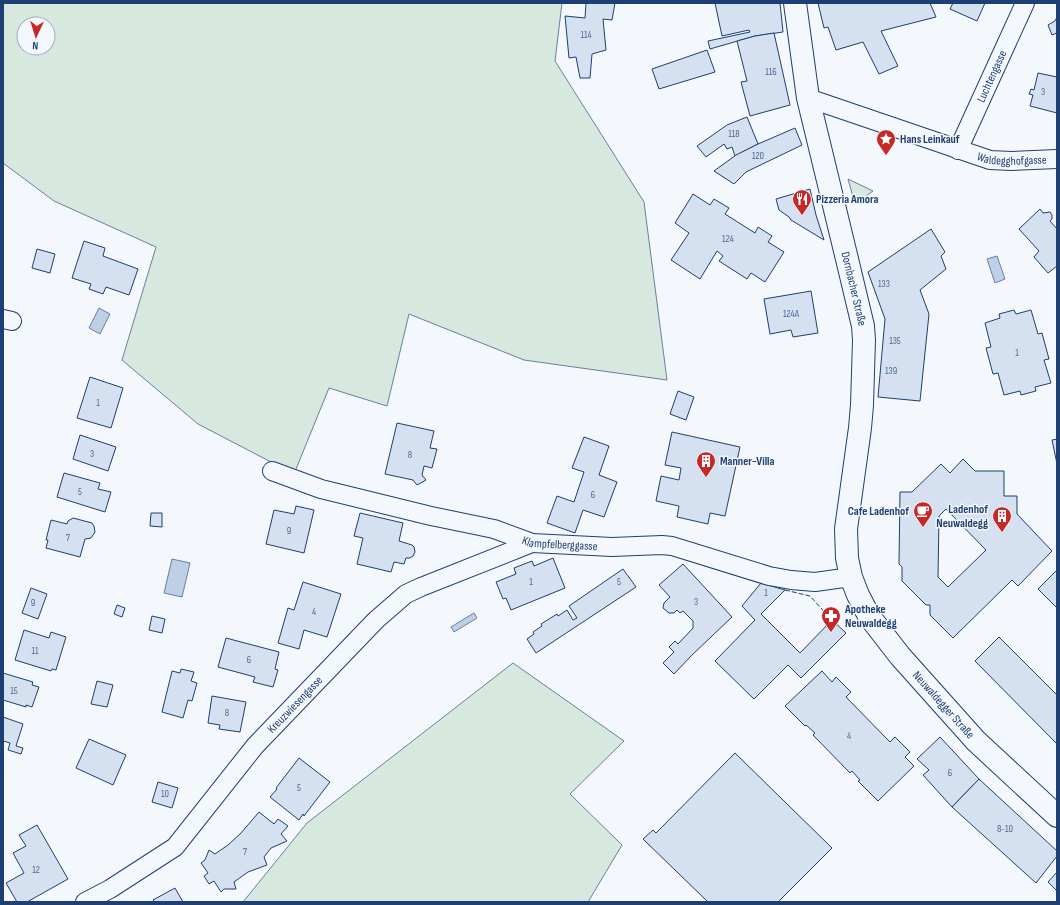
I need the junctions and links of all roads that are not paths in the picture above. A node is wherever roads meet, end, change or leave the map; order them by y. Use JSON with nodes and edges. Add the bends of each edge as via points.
{"nodes":[{"id":1,"x":795,"y":3,"type":"edge"},
{"id":2,"x":1025,"y":3,"type":"edge"},
{"id":3,"x":808,"y":98,"type":"junction"},
{"id":4,"x":958,"y":150,"type":"junction"},
{"id":5,"x":1057,"y":159,"type":"edge"},
{"id":6,"x":272,"y":471,"type":"dead end"},
{"id":7,"x":532,"y":543,"type":"junction"},
{"id":8,"x":851,"y":577,"type":"junction"},
{"id":9,"x":1057,"y":816,"type":"edge"},
{"id":10,"x":85,"y":902,"type":"edge"}],
"edges":[{"from":1,"to":3,"type":"main road","name":"Dornbacher Straße"},
{"from":2,"to":4,"type":"street","name":"Luchtengasse"},
{"from":3,"to":4,"type":"street","name":"Waldegghofgasse"},
{"from":3,"to":8,"type":"main road","name":"Dornbacher Straße","via":[[863,326],[860,434],[846,529],[847,558]]},
{"from":4,"to":5,"type":"street","name":"Waldegghofgasse","via":[[990,160]]},
{"from":6,"to":7,"type":"street","name":"Klampfelberggasse","via":[[321,489],[494,529]]},
{"from":7,"to":8,"type":"street","name":"Klampfelberggasse","via":[[612,547],[667,545],[769,576],[791,580],[814,582]]},
{"from":7,"to":10,"type":"street","name":"Kreuzwiesengasse","via":[[406,594],[342,654],[255,746],[175,847]]},
{"from":8,"to":9,"type":"main road","name":"Neuwaldegger Straße","via":[[869,616],[900,656],[976,741]]}]}
